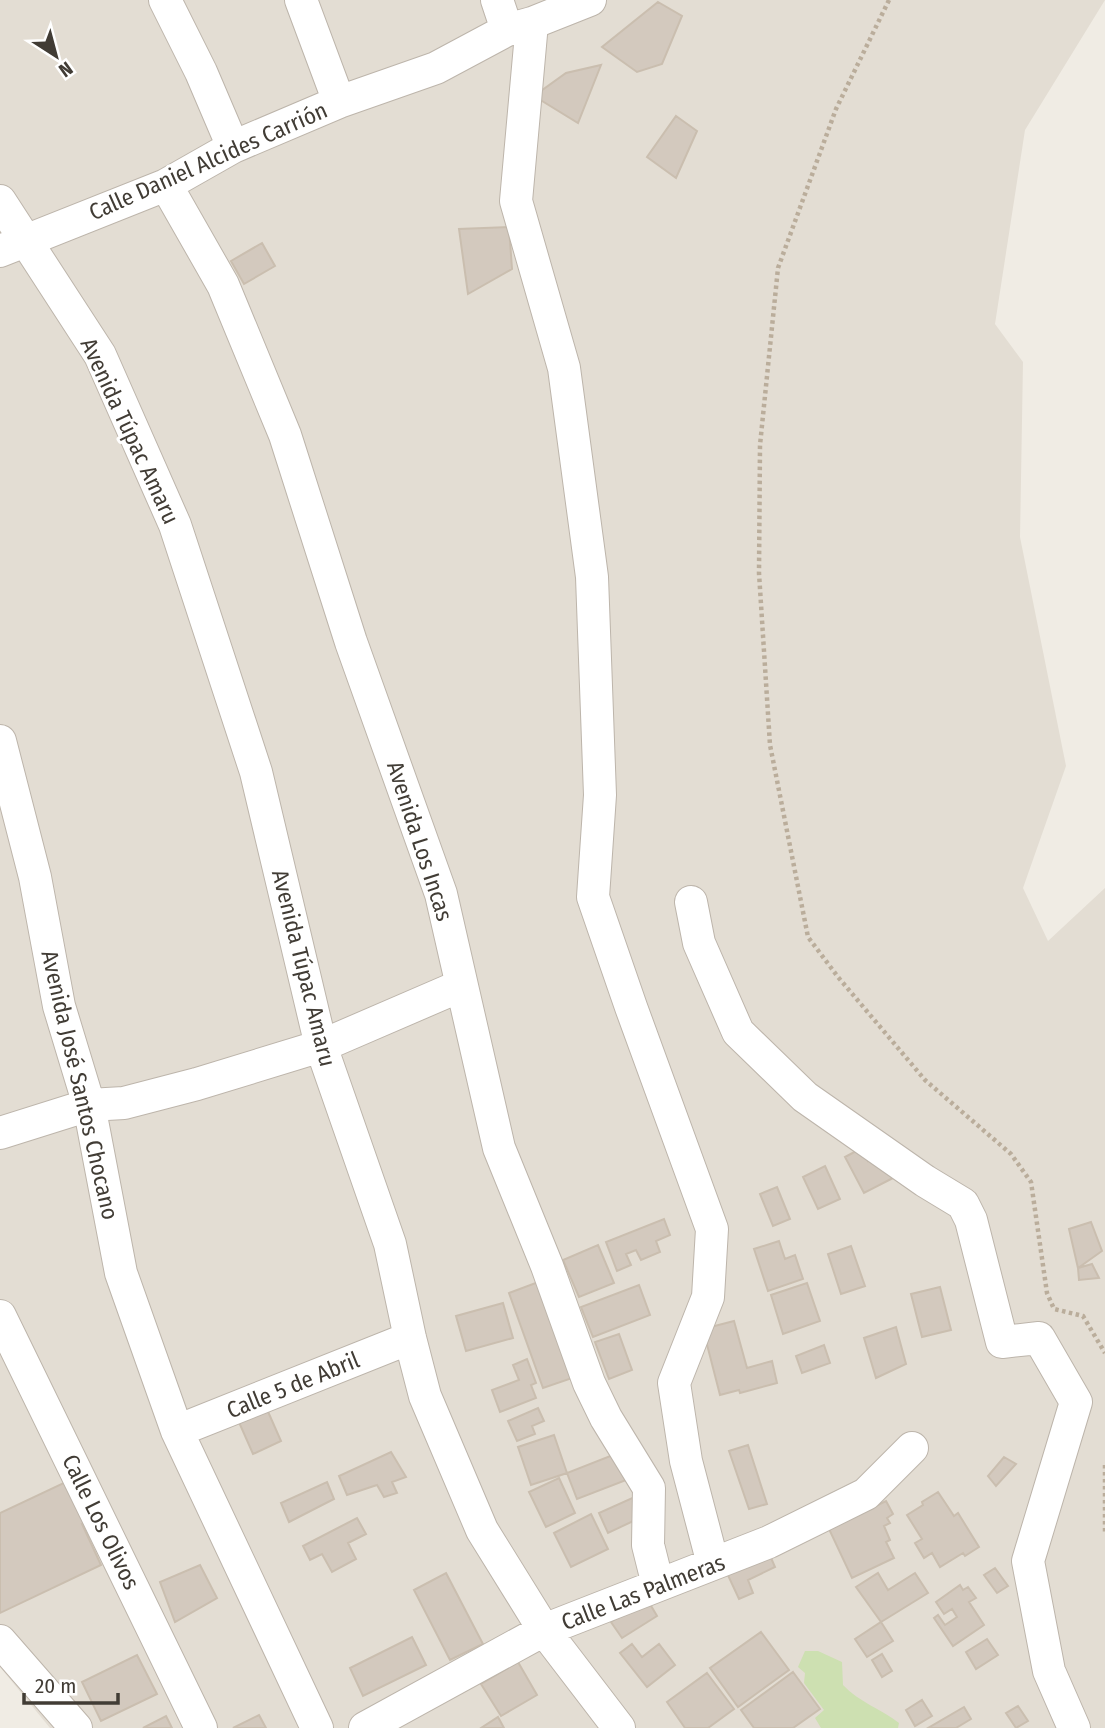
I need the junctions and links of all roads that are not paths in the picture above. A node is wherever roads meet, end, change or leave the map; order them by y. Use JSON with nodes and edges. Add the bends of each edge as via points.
{"nodes":[{"id":1,"x":165,"y":0,"type":"edge"},
{"id":2,"x":301,"y":0,"type":"edge"},
{"id":3,"x":497,"y":0,"type":"edge"},
{"id":4,"x":590,"y":0,"type":"edge"},
{"id":5,"x":519,"y":27,"type":"junction"},
{"id":6,"x":339,"y":102,"type":"junction"},
{"id":7,"x":233,"y":147,"type":"junction"},
{"id":8,"x":166,"y":185,"type":"junction"},
{"id":9,"x":0,"y":201,"type":"edge"},
{"id":10,"x":12,"y":246,"type":"edge"},
{"id":11,"x":0,"y":741,"type":"edge"},
{"id":12,"x":691,"y":902,"type":"dead end"},
{"id":13,"x":460,"y":986,"type":"junction"},
{"id":14,"x":321,"y":1046,"type":"junction"},
{"id":15,"x":89,"y":1105,"type":"junction"},
{"id":16,"x":0,"y":1133,"type":"edge"},
{"id":17,"x":0,"y":1317,"type":"edge"},
{"id":18,"x":410,"y":1338,"type":"junction"},
{"id":19,"x":177,"y":1431,"type":"junction"},
{"id":20,"x":912,"y":1448,"type":"dead end"},
{"id":21,"x":713,"y":1564,"type":"junction"},
{"id":22,"x":658,"y":1586,"type":"junction"},
{"id":23,"x":544,"y":1630,"type":"junction"},
{"id":24,"x":0,"y":1641,"type":"edge"},
{"id":25,"x":76,"y":1728,"type":"edge"},
{"id":26,"x":201,"y":1728,"type":"edge"},
{"id":27,"x":317,"y":1728,"type":"edge"},
{"id":28,"x":365,"y":1728,"type":"edge"},
{"id":29,"x":619,"y":1728,"type":"edge"},
{"id":30,"x":1074,"y":1728,"type":"edge"}],
"edges":[{"from":1,"to":7,"type":"street"},
{"from":2,"to":6,"type":"street"},
{"from":3,"to":5,"type":"street"},
{"from":4,"to":5,"type":"street","name":"Calle Daniel Alcides Carrión"},
{"from":5,"to":6,"type":"street","name":"Calle Daniel Alcides Carrión","via":[[436,68]]},
{"from":5,"to":21,"type":"street","via":[[516,201],[564,368],[592,577],[600,795],[593,897],[712,1229],[708,1297],[674,1383],[686,1461]]},
{"from":6,"to":7,"type":"street","name":"Calle Daniel Alcides Carrión"},
{"from":7,"to":8,"type":"street","name":"Calle Daniel Alcides Carrión"},
{"from":8,"to":10,"type":"street","name":"Calle Daniel Alcides Carrión"},
{"from":8,"to":13,"type":"street","name":"Avenida Los Incas","via":[[223,285],[285,435],[351,642],[441,894]]},
{"from":9,"to":10,"type":"street","name":"Avenida Túpac Amaru"},
{"from":10,"to":14,"type":"street","name":"Avenida Túpac Amaru","via":[[100,355],[174,525],[256,772]]},
{"from":11,"to":15,"type":"street","name":"Avenida José Santos Chocano","via":[[36,877],[59,1006]]},
{"from":12,"to":30,"type":"street","via":[[699,943],[738,1032],[804,1097],[963,1204],[1002,1342],[1039,1338],[1076,1402],[1028,1562],[1049,1671]]},
{"from":13,"to":14,"type":"street"},
{"from":13,"to":22,"type":"street","name":"Avenida Los Incas","via":[[499,1148],[589,1383],[649,1488],[648,1545]]},
{"from":14,"to":15,"type":"street","via":[[124,1103]]},
{"from":14,"to":18,"type":"street","name":"Avenida Túpac Amaru","via":[[390,1244]]},
{"from":15,"to":16,"type":"street"},
{"from":15,"to":19,"type":"street","name":"Avenida José Santos Chocano","via":[[121,1273]]},
{"from":17,"to":26,"type":"street","name":"Calle Los Olivos"},
{"from":18,"to":19,"type":"street","name":"Calle 5 de Abril"},
{"from":18,"to":23,"type":"street","name":"Avenida Túpac Amaru","via":[[425,1396],[482,1530]]},
{"from":19,"to":27,"type":"street","name":"Avenida José Santos Chocano"},
{"from":20,"to":21,"type":"street","name":"Calle Las Palmeras","via":[[866,1494]]},
{"from":21,"to":22,"type":"street","name":"Calle Las Palmeras"},
{"from":22,"to":23,"type":"street","name":"Calle Las Palmeras"},
{"from":23,"to":28,"type":"street","name":"Calle Las Palmeras"},
{"from":23,"to":29,"type":"street","name":"Avenida Túpac Amaru"},
{"from":24,"to":25,"type":"street"}]}
